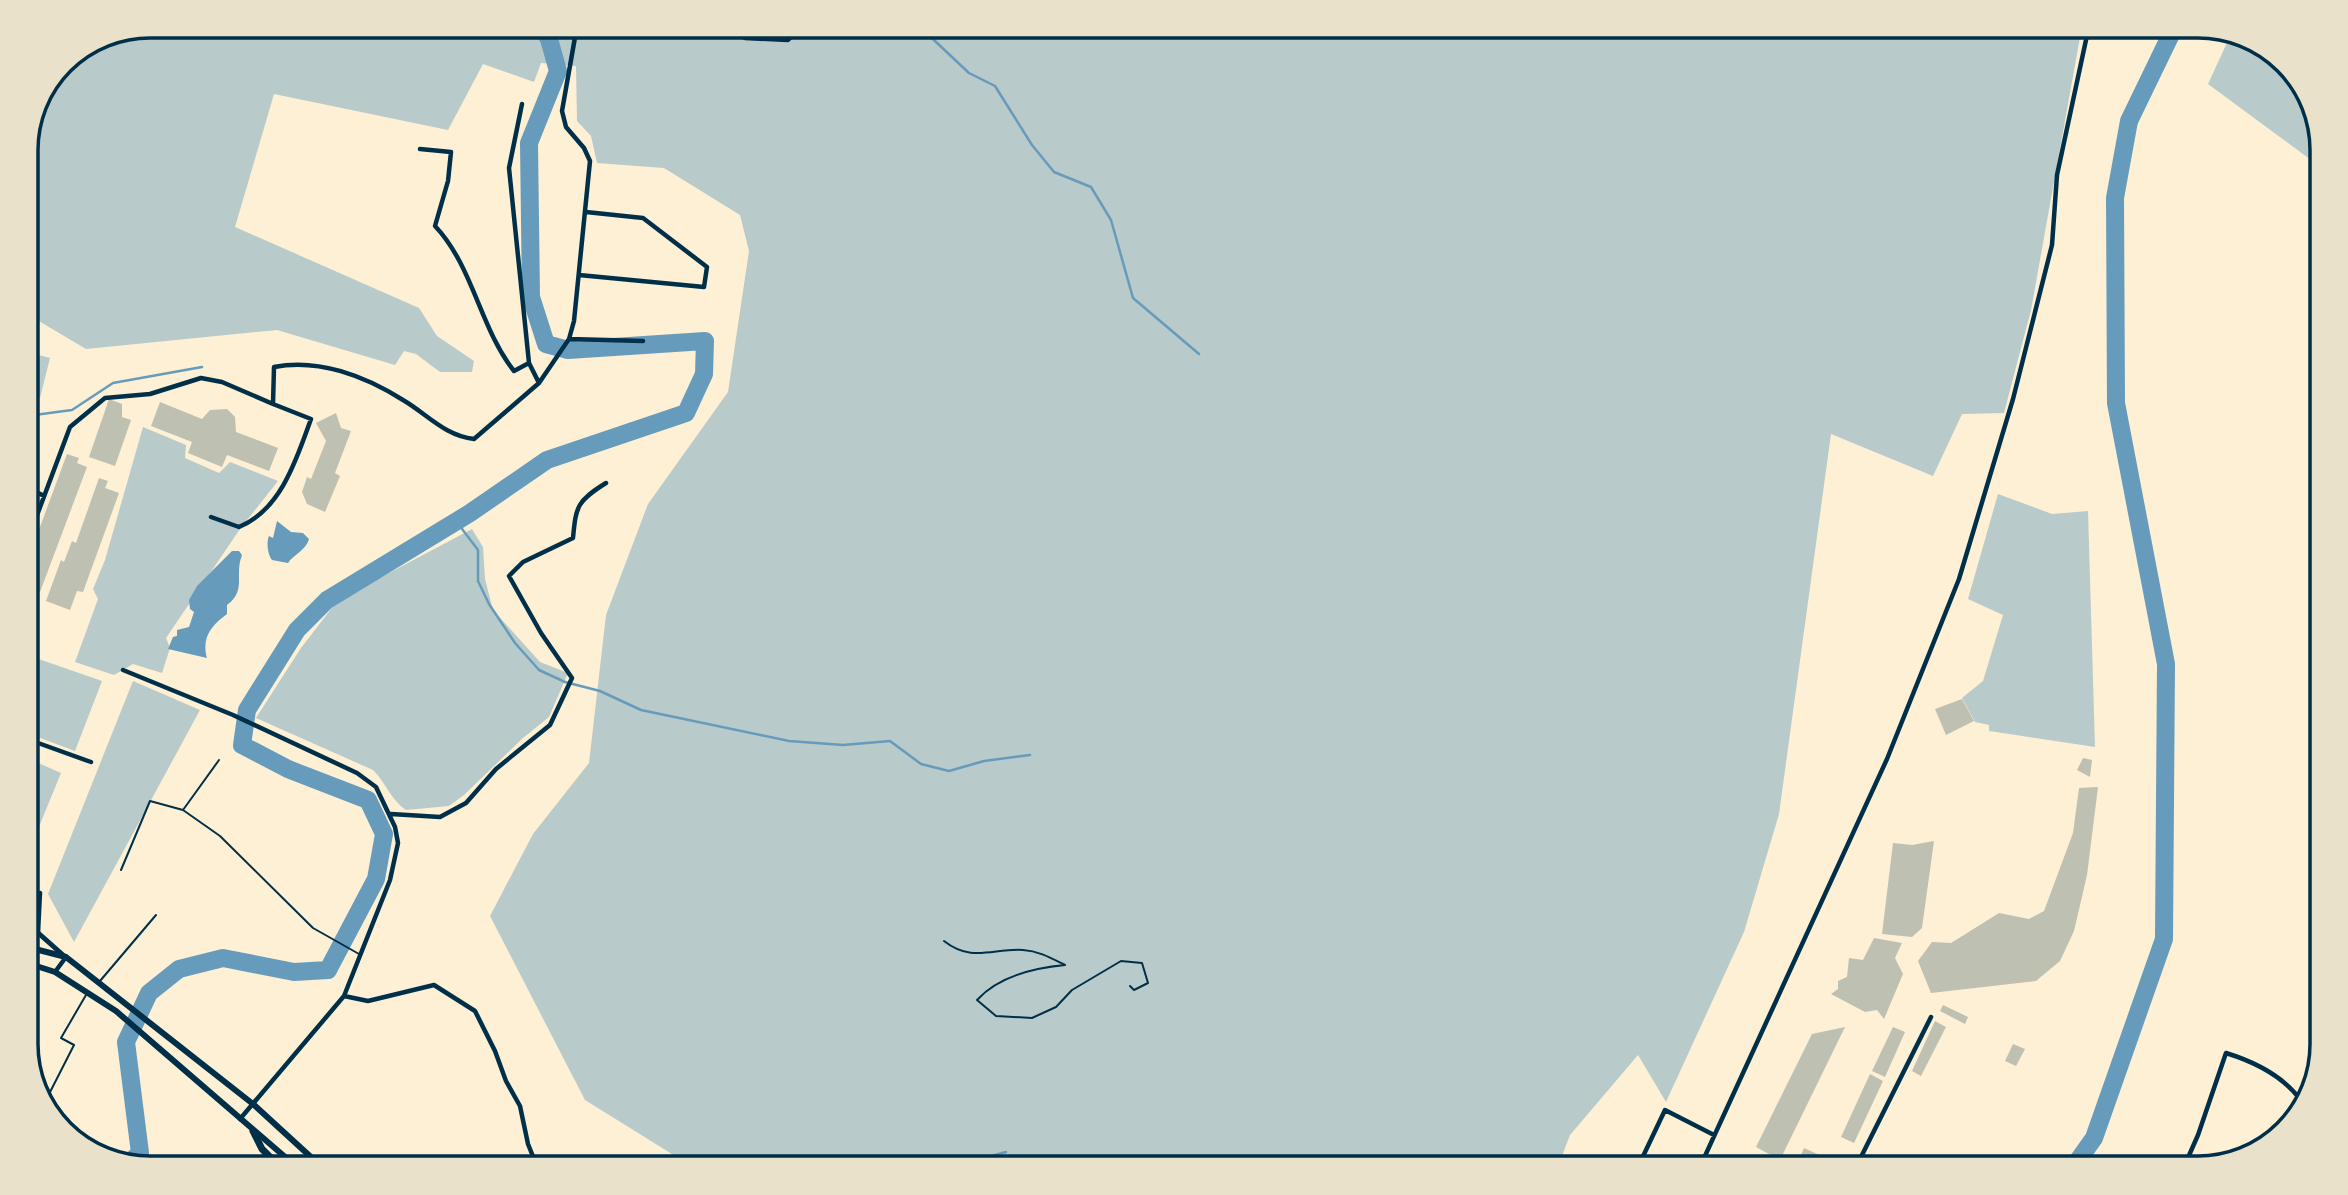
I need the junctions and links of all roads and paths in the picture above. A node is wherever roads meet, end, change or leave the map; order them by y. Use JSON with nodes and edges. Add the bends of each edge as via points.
{"nodes":[{"id":1,"x":575,"y":39,"type":"edge"},
{"id":2,"x":766,"y":39,"type":"edge"},
{"id":3,"x":789,"y":39,"type":"edge"},
{"id":4,"x":2086,"y":39,"type":"edge"},
{"id":5,"x":522,"y":104,"type":"dead end"},
{"id":6,"x":420,"y":149,"type":"dead end"},
{"id":7,"x":586,"y":212,"type":"junction"},
{"id":8,"x":579,"y":275,"type":"junction"},
{"id":9,"x":569,"y":339,"type":"junction"},
{"id":10,"x":643,"y":341,"type":"dead end"},
{"id":11,"x":529,"y":363,"type":"junction"},
{"id":12,"x":539,"y":383,"type":"junction"},
{"id":13,"x":274,"y":404,"type":"junction"},
{"id":14,"x":606,"y":483,"type":"dead end"},
{"id":15,"x":39,"y":493,"type":"edge"},
{"id":16,"x":44,"y":496,"type":"junction"},
{"id":17,"x":39,"y":510,"type":"edge"},
{"id":18,"x":211,"y":517,"type":"dead end"},
{"id":19,"x":123,"y":670,"type":"dead end"},
{"id":20,"x":39,"y":743,"type":"edge"},
{"id":21,"x":219,"y":760,"type":"dead end"},
{"id":22,"x":91,"y":762,"type":"dead end"},
{"id":23,"x":183,"y":810,"type":"junction"},
{"id":24,"x":391,"y":814,"type":"junction"},
{"id":25,"x":121,"y":870,"type":"dead end"},
{"id":26,"x":39,"y":893,"type":"edge"},
{"id":27,"x":39,"y":914,"type":"edge"},
{"id":28,"x":156,"y":915,"type":"dead end"},
{"id":29,"x":39,"y":935,"type":"edge"},
{"id":30,"x":944,"y":941,"type":"dead end"},
{"id":31,"x":39,"y":950,"type":"edge"},
{"id":32,"x":362,"y":955,"type":"junction"},
{"id":33,"x":66,"y":957,"type":"junction"},
{"id":34,"x":39,"y":967,"type":"edge"},
{"id":35,"x":55,"y":972,"type":"junction"},
{"id":36,"x":97,"y":984,"type":"junction"},
{"id":37,"x":1130,"y":986,"type":"dead end"},
{"id":38,"x":88,"y":991,"type":"junction"},
{"id":39,"x":344,"y":996,"type":"junction"},
{"id":40,"x":1930,"y":1017,"type":"dead end"},
{"id":41,"x":50,"y":1093,"type":"edge"},
{"id":42,"x":2297,"y":1095,"type":"edge"},
{"id":43,"x":253,"y":1104,"type":"junction"},
{"id":44,"x":239,"y":1119,"type":"junction"},
{"id":45,"x":253,"y":1131,"type":"junction"},
{"id":46,"x":1714,"y":1135,"type":"junction"},
{"id":47,"x":269,"y":1156,"type":"edge"},
{"id":48,"x":283,"y":1156,"type":"edge"},
{"id":49,"x":310,"y":1156,"type":"edge"},
{"id":50,"x":533,"y":1156,"type":"edge"},
{"id":51,"x":1643,"y":1156,"type":"edge"},
{"id":52,"x":1705,"y":1156,"type":"edge"},
{"id":53,"x":1861,"y":1156,"type":"edge"},
{"id":54,"x":2189,"y":1156,"type":"edge"}],
"edges":[{"from":1,"to":7,"type":"street","via":[[562,111],[566,127],[590,161]]},
{"from":2,"to":3,"type":"street"},
{"from":4,"to":46,"type":"street","via":[[2057,175],[2046,271],[1959,579],[1887,759]]},
{"from":5,"to":11,"type":"street","via":[[509,168]]},
{"from":6,"to":11,"type":"street","via":[[451,152],[435,226],[453,250],[498,350],[514,371]]},
{"from":7,"to":8,"type":"street"},
{"from":7,"to":8,"type":"street","via":[[643,218],[707,267],[704,287]]},
{"from":8,"to":9,"type":"street"},
{"from":9,"to":10,"type":"street"},
{"from":9,"to":12,"type":"street"},
{"from":11,"to":12,"type":"street"},
{"from":12,"to":13,"type":"street","via":[[474,439],[446,430],[374,384],[333,368],[291,364],[274,368]]},
{"from":13,"to":16,"type":"street","via":[[201,379],[150,394],[105,398],[70,427]]},
{"from":13,"to":18,"type":"street","via":[[311,419],[290,479],[250,522],[239,527]]},
{"from":14,"to":24,"type":"street","via":[[576,509],[573,538],[523,562],[509,576],[572,678],[550,725],[496,769],[466,803],[440,817]]},
{"from":15,"to":16,"type":"street"},
{"from":16,"to":17,"type":"street"},
{"from":19,"to":24,"type":"street","via":[[358,773],[376,787]]},
{"from":20,"to":22,"type":"street"},
{"from":21,"to":23,"type":"lane"},
{"from":23,"to":25,"type":"lane","via":[[150,801]]},
{"from":23,"to":32,"type":"lane","via":[[220,836],[313,928]]},
{"from":24,"to":32,"type":"street","via":[[398,843],[395,864]]},
{"from":26,"to":27,"type":"street"},
{"from":28,"to":36,"type":"lane"},
{"from":29,"to":33,"type":"street"},
{"from":30,"to":37,"type":"path","via":[[958,952],[1021,950],[1043,953],[1065,965],[1036,967],[986,989],[977,1000],[996,1016],[1032,1018],[1056,1007],[1072,990],[1121,961],[1142,963],[1148,983],[1134,990]]},
{"from":31,"to":33,"type":"main road"},
{"from":32,"to":39,"type":"street"},
{"from":33,"to":35,"type":"street"},
{"from":33,"to":36,"type":"main road"},
{"from":34,"to":35,"type":"main road"},
{"from":35,"to":38,"type":"main road"},
{"from":36,"to":43,"type":"main road"},
{"from":38,"to":41,"type":"lane","via":[[61,1038],[74,1045]]},
{"from":38,"to":44,"type":"main road","via":[[143,1033]]},
{"from":39,"to":43,"type":"street"},
{"from":39,"to":50,"type":"street","via":[[368,1001],[434,985],[475,1011],[520,1106]]},
{"from":40,"to":53,"type":"street"},
{"from":42,"to":54,"type":"street","via":[[2255,1062],[2226,1053]]},
{"from":43,"to":44,"type":"street"},
{"from":43,"to":49,"type":"main road"},
{"from":44,"to":45,"type":"main road"},
{"from":45,"to":47,"type":"highway"},
{"from":45,"to":48,"type":"main road"},
{"from":46,"to":51,"type":"street","via":[[1665,1110]]},
{"from":46,"to":52,"type":"street"}]}
